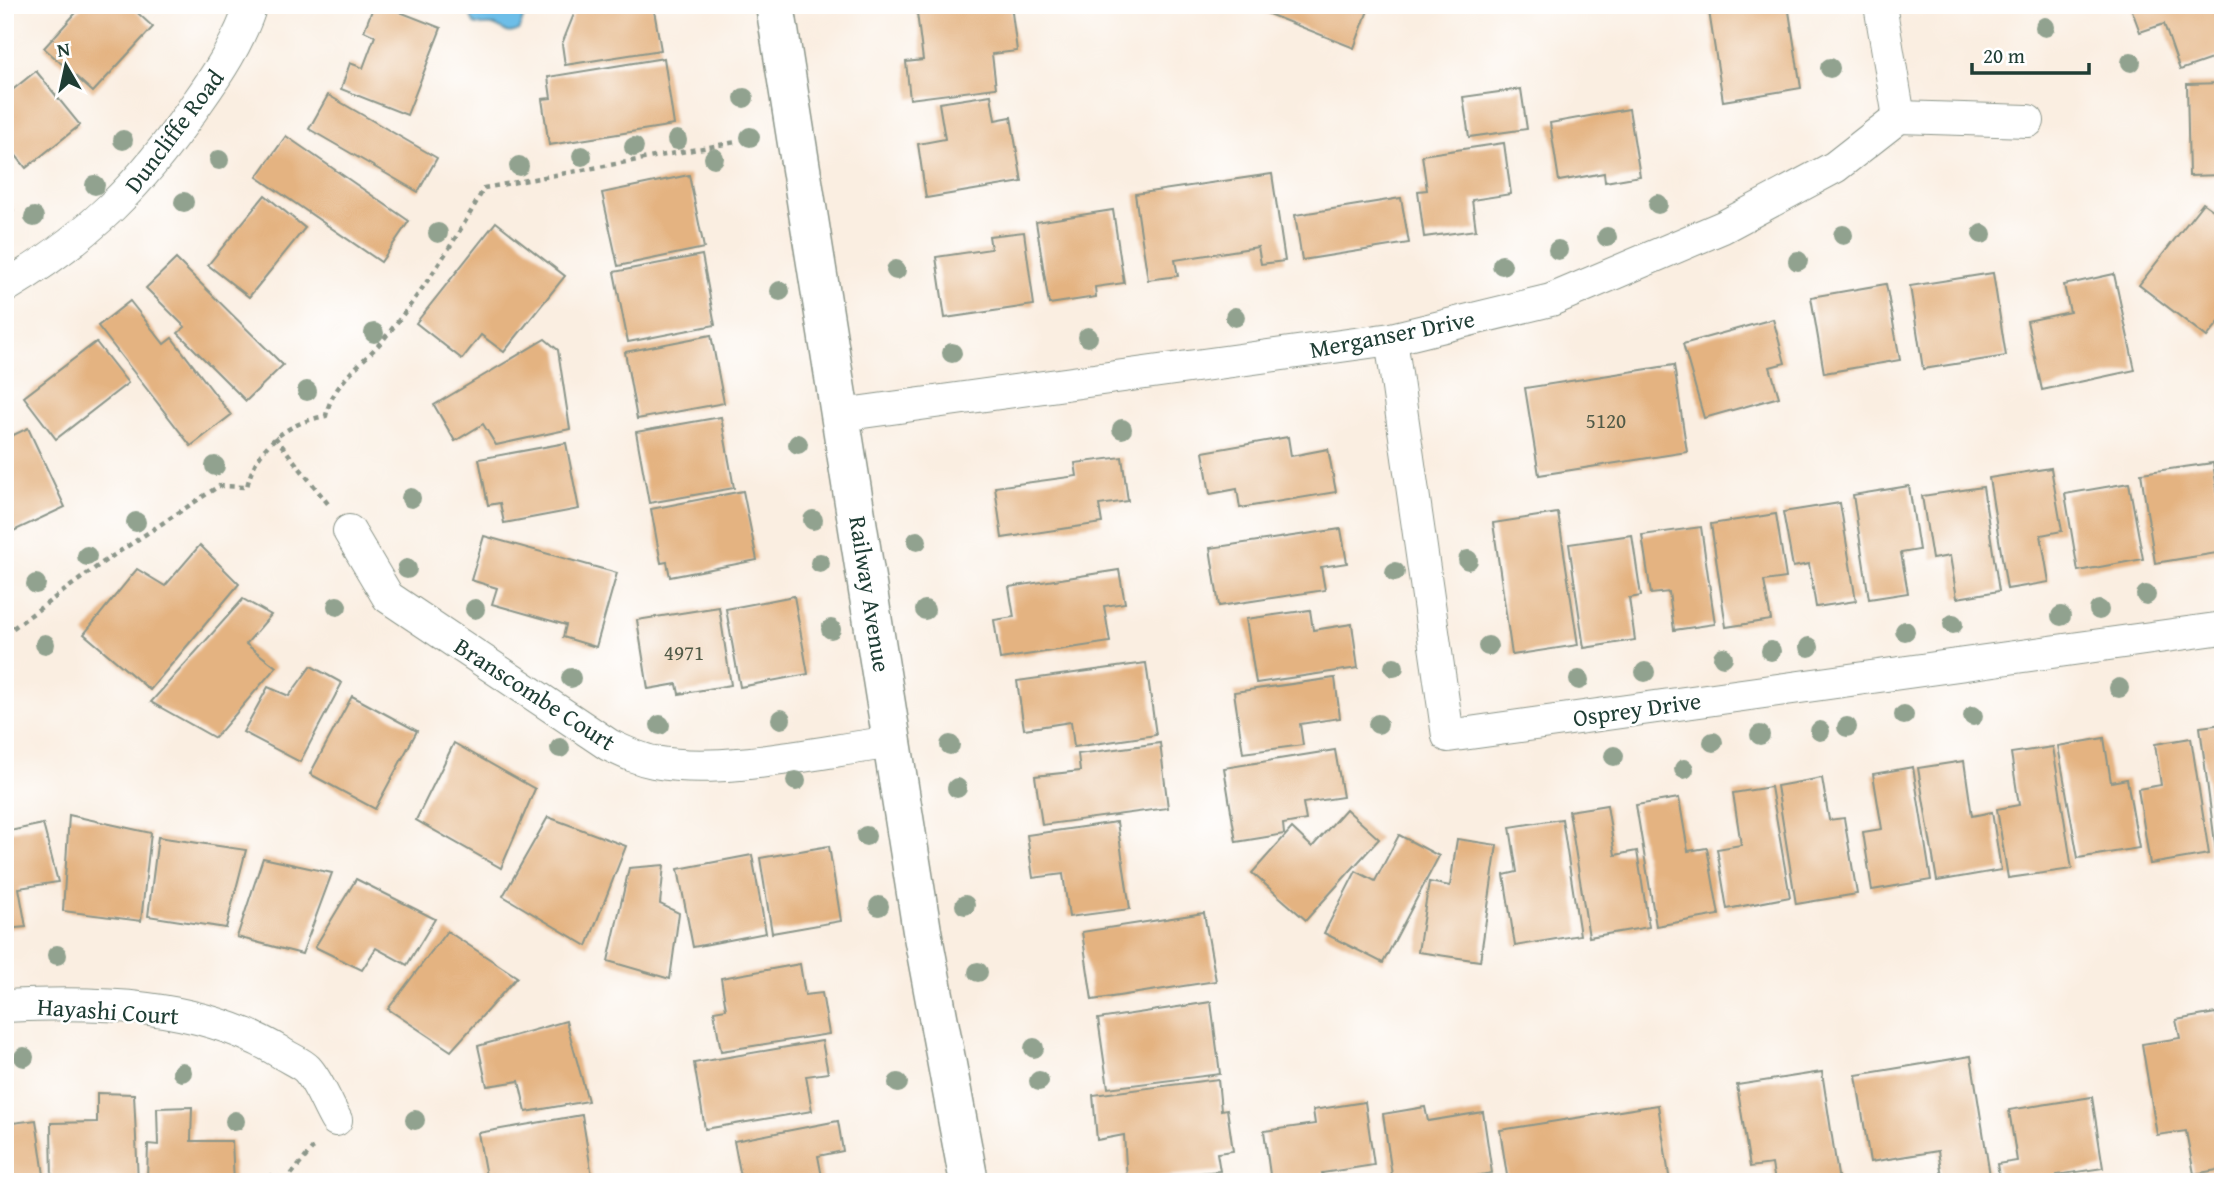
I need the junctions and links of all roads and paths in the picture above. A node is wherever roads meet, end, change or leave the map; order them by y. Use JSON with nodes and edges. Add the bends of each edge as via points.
{"nodes":[{"id":1,"x":251,"y":5,"type":"edge"},
{"id":2,"x":775,"y":5,"type":"edge"},
{"id":3,"x":1880,"y":5,"type":"edge"},
{"id":4,"x":1899,"y":117,"type":"junction"},
{"id":5,"x":2028,"y":121,"type":"dead end"},
{"id":6,"x":736,"y":142,"type":"dead end"},
{"id":7,"x":5,"y":287,"type":"edge"},
{"id":8,"x":1391,"y":339,"type":"junction"},
{"id":9,"x":841,"y":415,"type":"junction"},
{"id":10,"x":275,"y":437,"type":"junction"},
{"id":11,"x":349,"y":531,"type":"joint"},
{"id":12,"x":2223,"y":628,"type":"edge"},
{"id":13,"x":5,"y":634,"type":"edge"},
{"id":14,"x":894,"y":742,"type":"junction"},
{"id":15,"x":5,"y":1006,"type":"edge"},
{"id":16,"x":336,"y":1120,"type":"joint"},
{"id":17,"x":272,"y":1174,"type":"dead end"},
{"id":18,"x":264,"y":1182,"type":"edge"},
{"id":19,"x":285,"y":1182,"type":"edge"},
{"id":20,"x":969,"y":1182,"type":"edge"}],
"edges":[{"from":1,"to":7,"type":"street","name":"Duncliffe Road","via":[[225,63],[145,174],[112,210],[52,259]]},
{"from":2,"to":9,"type":"street","name":"Railway Avenue"},
{"from":3,"to":4,"type":"street"},
{"from":4,"to":5,"type":"street"},
{"from":4,"to":8,"type":"street","name":"Merganser Drive","via":[[1835,167],[1723,227],[1551,300]]},
{"from":6,"to":10,"type":"path","via":[[484,188],[465,224],[382,340],[334,395],[326,416]]},
{"from":8,"to":9,"type":"street","name":"Merganser Drive"},
{"from":8,"to":12,"type":"street","name":"Osprey Drive","via":[[1448,736]]},
{"from":9,"to":14,"type":"street","name":"Railway Avenue"},
{"from":10,"to":11,"type":"path"},
{"from":10,"to":13,"type":"path","via":[[258,458],[247,486],[219,486]]},
{"from":11,"to":14,"type":"street","name":"Branscombe Court","via":[[388,597],[609,745],[635,757],[683,766],[728,764]]},
{"from":14,"to":20,"type":"street","name":"Railway Avenue","via":[[922,931]]},
{"from":15,"to":16,"type":"street","name":"Hayashi Court","via":[[141,1008],[232,1028],[307,1069]]},
{"from":16,"to":19,"type":"path"},
{"from":17,"to":18,"type":"path"}]}
